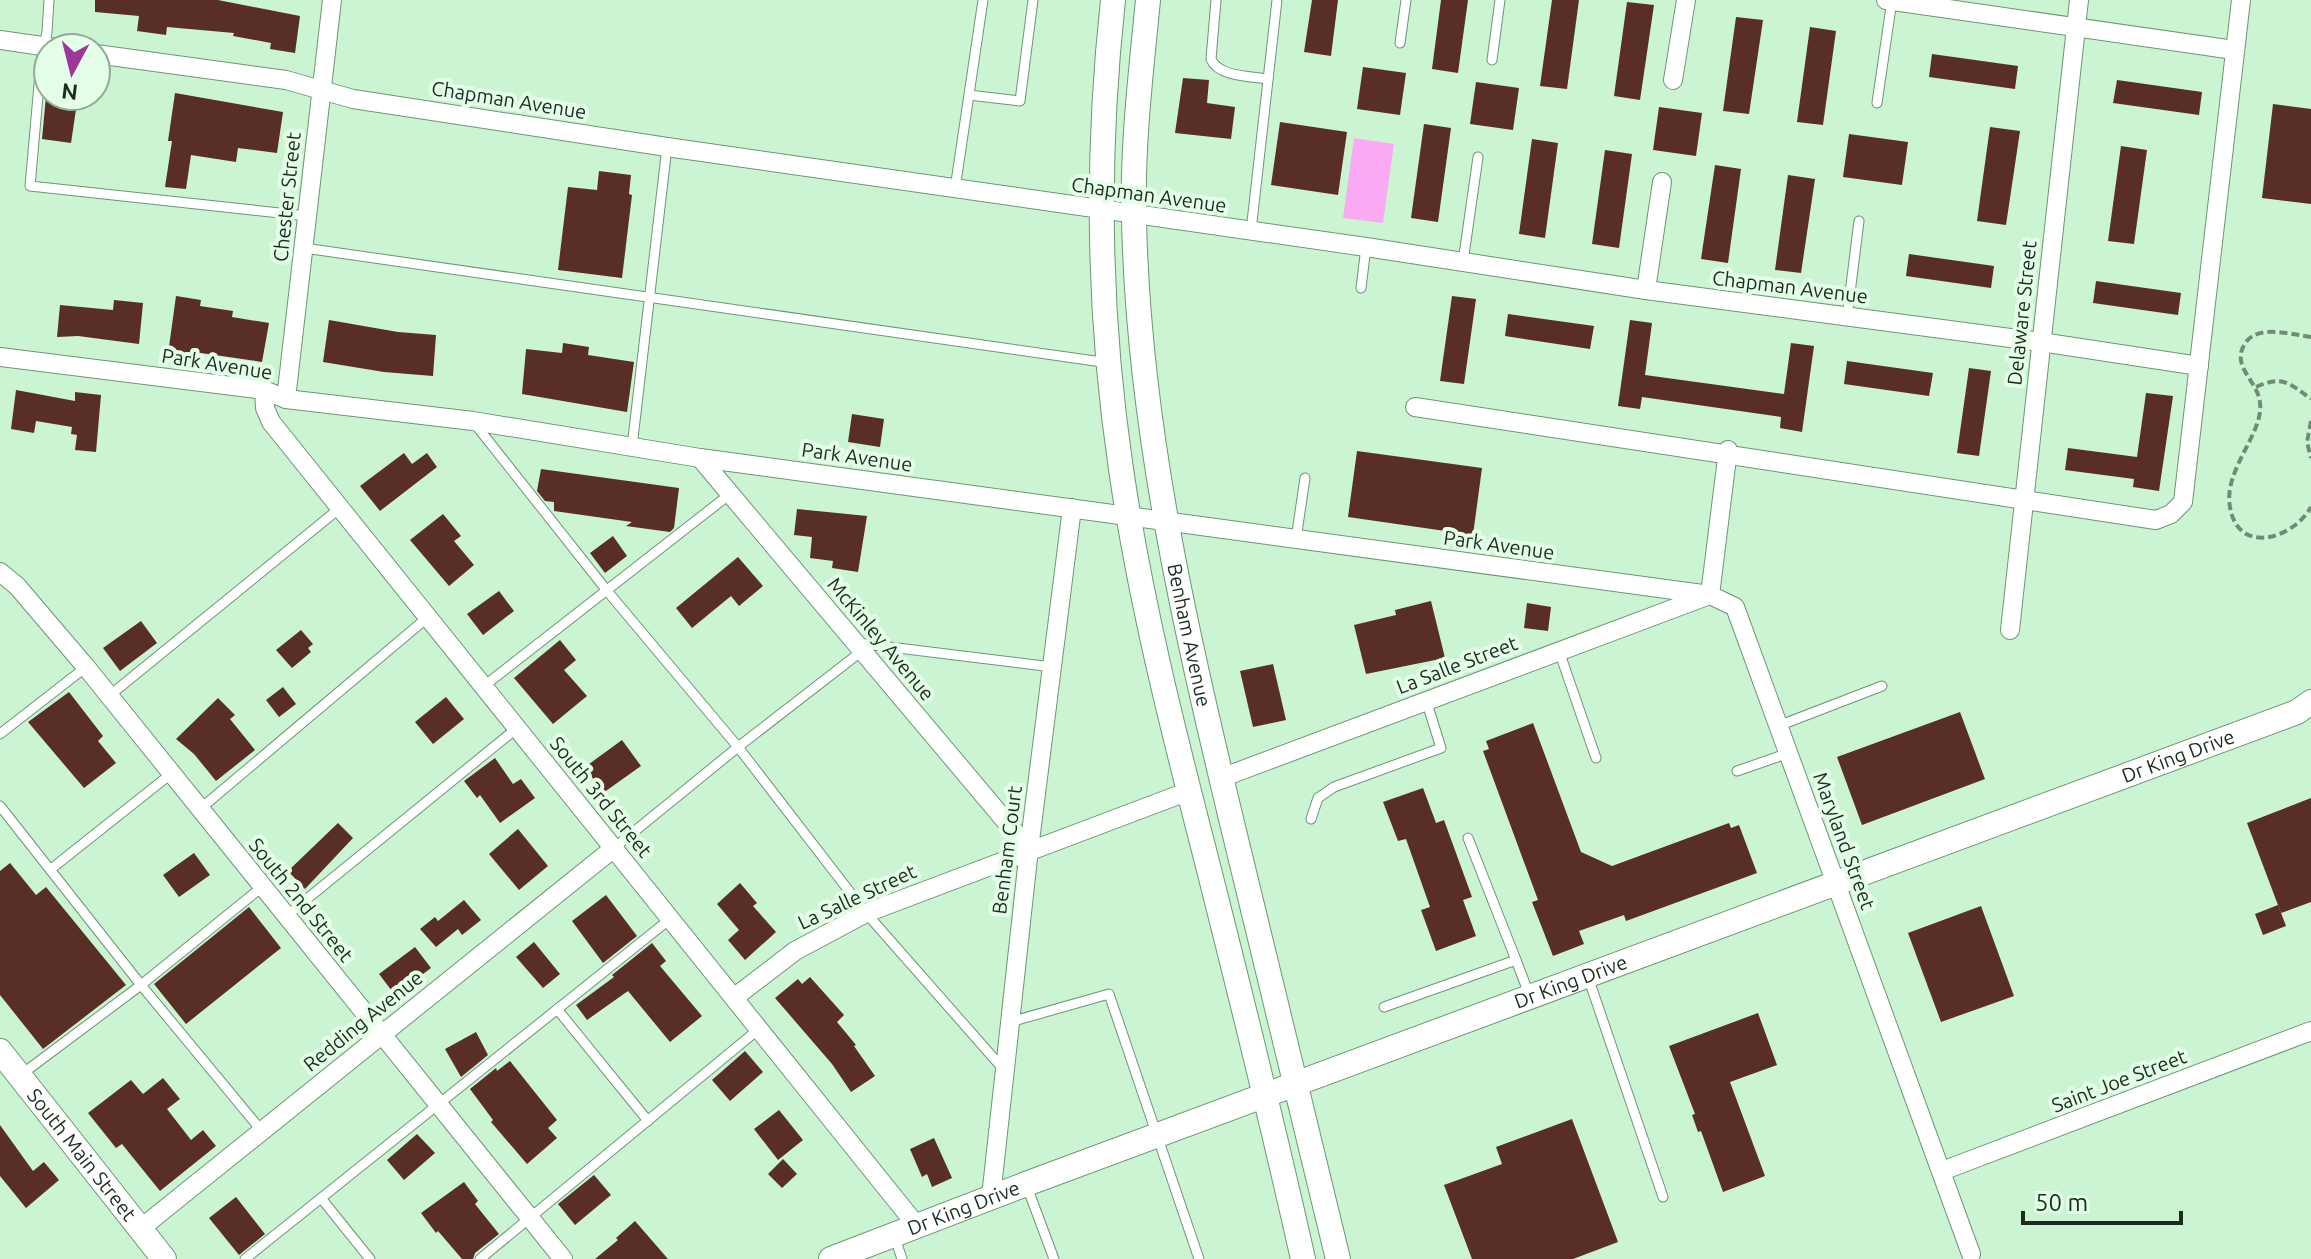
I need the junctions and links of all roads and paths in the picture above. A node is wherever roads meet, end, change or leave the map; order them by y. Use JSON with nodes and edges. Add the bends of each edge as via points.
{"nodes":[{"id":1,"x":49,"y":0,"type":"edge"},
{"id":2,"x":332,"y":0,"type":"edge"},
{"id":3,"x":983,"y":0,"type":"edge"},
{"id":4,"x":1033,"y":0,"type":"edge"},
{"id":5,"x":1113,"y":0,"type":"edge"},
{"id":6,"x":1148,"y":0,"type":"edge"},
{"id":7,"x":1216,"y":0,"type":"edge"},
{"id":8,"x":1277,"y":0,"type":"edge"},
{"id":9,"x":1406,"y":0,"type":"edge"},
{"id":10,"x":1500,"y":0,"type":"edge"},
{"id":11,"x":1686,"y":0,"type":"edge"},
{"id":12,"x":1886,"y":0,"type":"edge"},
{"id":13,"x":1892,"y":0,"type":"edge"},
{"id":14,"x":2079,"y":0,"type":"edge"},
{"id":15,"x":2241,"y":0,"type":"edge"},
{"id":16,"x":2075,"y":27,"type":"junction"},
{"id":17,"x":50,"y":32,"type":"edge"},
{"id":18,"x":0,"y":40,"type":"edge"},
{"id":19,"x":1400,"y":43,"type":"dead end"},
{"id":20,"x":32,"y":44,"type":"edge"},
{"id":21,"x":2234,"y":50,"type":"junction"},
{"id":22,"x":112,"y":56,"type":"edge"},
{"id":23,"x":1492,"y":60,"type":"dead end"},
{"id":24,"x":1268,"y":79,"type":"junction"},
{"id":25,"x":1673,"y":80,"type":"dead end"},
{"id":26,"x":322,"y":90,"type":"junction"},
{"id":27,"x":969,"y":95,"type":"junction"},
{"id":28,"x":1877,"y":103,"type":"dead end"},
{"id":29,"x":41,"y":112,"type":"edge"},
{"id":30,"x":667,"y":147,"type":"junction"},
{"id":31,"x":1478,"y":157,"type":"dead end"},
{"id":32,"x":1662,"y":182,"type":"dead end"},
{"id":33,"x":955,"y":189,"type":"junction"},
{"id":34,"x":1101,"y":211,"type":"junction"},
{"id":35,"x":308,"y":216,"type":"junction"},
{"id":36,"x":1134,"y":216,"type":"junction"},
{"id":37,"x":1859,"y":221,"type":"dead end"},
{"id":38,"x":1251,"y":232,"type":"junction"},
{"id":39,"x":1366,"y":247,"type":"junction"},
{"id":40,"x":304,"y":248,"type":"junction"},
{"id":41,"x":1463,"y":262,"type":"junction"},
{"id":42,"x":1361,"y":288,"type":"dead end"},
{"id":43,"x":1646,"y":290,"type":"junction"},
{"id":44,"x":650,"y":297,"type":"junction"},
{"id":45,"x":1847,"y":317,"type":"junction"},
{"id":46,"x":2311,"y":337,"type":"edge"},
{"id":47,"x":2041,"y":342,"type":"junction"},
{"id":48,"x":0,"y":357,"type":"edge"},
{"id":49,"x":1109,"y":363,"type":"junction"},
{"id":50,"x":2199,"y":366,"type":"junction"},
{"id":51,"x":2256,"y":387,"type":"junction"},
{"id":52,"x":264,"y":390,"type":"junction"},
{"id":53,"x":286,"y":399,"type":"junction"},
{"id":54,"x":2311,"y":399,"type":"edge"},
{"id":55,"x":1415,"y":407,"type":"dead end"},
{"id":56,"x":473,"y":421,"type":"junction"},
{"id":57,"x":2311,"y":421,"type":"edge"},
{"id":58,"x":632,"y":447,"type":"junction"},
{"id":59,"x":1728,"y":452,"type":"junction"},
{"id":60,"x":700,"y":458,"type":"junction"},
{"id":61,"x":2311,"y":458,"type":"edge"},
{"id":62,"x":1305,"y":478,"type":"dead end"},
{"id":63,"x":730,"y":494,"type":"junction"},
{"id":64,"x":2024,"y":500,"type":"junction"},
{"id":65,"x":2311,"y":507,"type":"edge"},
{"id":66,"x":340,"y":508,"type":"junction"},
{"id":67,"x":1072,"y":508,"type":"junction"},
{"id":68,"x":1128,"y":517,"type":"junction"},
{"id":69,"x":1168,"y":522,"type":"junction"},
{"id":70,"x":1296,"y":539,"type":"junction"},
{"id":71,"x":0,"y":572,"type":"edge"},
{"id":72,"x":608,"y":592,"type":"junction"},
{"id":73,"x":1710,"y":595,"type":"junction"},
{"id":74,"x":428,"y":617,"type":"junction"},
{"id":75,"x":2010,"y":630,"type":"dead end"},
{"id":76,"x":859,"y":647,"type":"junction"},
{"id":77,"x":1559,"y":650,"type":"junction"},
{"id":78,"x":86,"y":667,"type":"junction"},
{"id":79,"x":1052,"y":667,"type":"junction"},
{"id":80,"x":483,"y":686,"type":"junction"},
{"id":81,"x":1882,"y":686,"type":"dead end"},
{"id":82,"x":109,"y":696,"type":"junction"},
{"id":83,"x":1426,"y":700,"type":"junction"},
{"id":84,"x":2311,"y":702,"type":"edge"},
{"id":85,"x":1778,"y":726,"type":"junction"},
{"id":86,"x":517,"y":728,"type":"junction"},
{"id":87,"x":0,"y":734,"type":"edge"},
{"id":88,"x":738,"y":747,"type":"junction"},
{"id":89,"x":1789,"y":753,"type":"junction"},
{"id":90,"x":1596,"y":758,"type":"dead end"},
{"id":91,"x":1737,"y":771,"type":"dead end"},
{"id":92,"x":172,"y":773,"type":"junction"},
{"id":93,"x":1221,"y":778,"type":"junction"},
{"id":94,"x":1189,"y":791,"type":"junction"},
{"id":95,"x":0,"y":806,"type":"edge"},
{"id":96,"x":200,"y":809,"type":"junction"},
{"id":97,"x":1311,"y":819,"type":"dead end"},
{"id":98,"x":1468,"y":838,"type":"dead end"},
{"id":99,"x":614,"y":848,"type":"junction"},
{"id":100,"x":1029,"y":849,"type":"junction"},
{"id":101,"x":51,"y":869,"type":"junction"},
{"id":102,"x":1837,"y":885,"type":"junction"},
{"id":103,"x":262,"y":887,"type":"junction"},
{"id":104,"x":866,"y":913,"type":"junction"},
{"id":105,"x":286,"y":916,"type":"junction"},
{"id":106,"x":670,"y":918,"type":"junction"},
{"id":107,"x":1516,"y":960,"type":"junction"},
{"id":108,"x":1588,"y":977,"type":"junction"},
{"id":109,"x":141,"y":985,"type":"junction"},
{"id":110,"x":735,"y":997,"type":"junction"},
{"id":111,"x":1531,"y":998,"type":"junction"},
{"id":112,"x":1384,"y":1007,"type":"dead end"},
{"id":113,"x":557,"y":1009,"type":"junction"},
{"id":114,"x":1010,"y":1022,"type":"junction"},
{"id":115,"x":760,"y":1028,"type":"junction"},
{"id":116,"x":2311,"y":1031,"type":"edge"},
{"id":117,"x":381,"y":1034,"type":"junction"},
{"id":118,"x":0,"y":1052,"type":"edge"},
{"id":119,"x":1005,"y":1071,"type":"junction"},
{"id":120,"x":19,"y":1076,"type":"junction"},
{"id":121,"x":1294,"y":1085,"type":"junction"},
{"id":122,"x":1266,"y":1096,"type":"junction"},
{"id":123,"x":438,"y":1104,"type":"junction"},
{"id":124,"x":648,"y":1121,"type":"junction"},
{"id":125,"x":261,"y":1130,"type":"junction"},
{"id":126,"x":1155,"y":1137,"type":"junction"},
{"id":127,"x":1942,"y":1171,"type":"junction"},
{"id":128,"x":1026,"y":1184,"type":"junction"},
{"id":129,"x":991,"y":1197,"type":"junction"},
{"id":130,"x":1663,"y":1197,"type":"dead end"},
{"id":131,"x":321,"y":1198,"type":"junction"},
{"id":132,"x":530,"y":1218,"type":"junction"},
{"id":133,"x":140,"y":1229,"type":"junction"},
{"id":134,"x":905,"y":1231,"type":"junction"},
{"id":135,"x":1971,"y":1254,"type":"dead end"},
{"id":136,"x":164,"y":1259,"type":"edge"},
{"id":137,"x":245,"y":1259,"type":"edge"},
{"id":138,"x":370,"y":1259,"type":"edge"},
{"id":139,"x":480,"y":1259,"type":"edge"},
{"id":140,"x":563,"y":1259,"type":"edge"},
{"id":141,"x":831,"y":1259,"type":"edge"},
{"id":142,"x":902,"y":1259,"type":"edge"},
{"id":143,"x":1054,"y":1259,"type":"edge"},
{"id":144,"x":1199,"y":1259,"type":"edge"},
{"id":145,"x":1303,"y":1259,"type":"edge"},
{"id":146,"x":1338,"y":1259,"type":"edge"}],
"edges":[{"from":1,"to":17,"type":"lane"},
{"from":2,"to":26,"type":"street","name":"Chester Street"},
{"from":3,"to":27,"type":"lane"},
{"from":4,"to":27,"type":"lane","via":[[1020,101]]},
{"from":5,"to":34,"type":"main road","name":"Benham Avenue"},
{"from":6,"to":36,"type":"main road","name":"Benham Avenue"},
{"from":7,"to":24,"type":"lane","via":[[1213,65]]},
{"from":8,"to":24,"type":"lane"},
{"from":9,"to":19,"type":"lane"},
{"from":10,"to":23,"type":"lane"},
{"from":11,"to":25,"type":"street"},
{"from":12,"to":13,"type":"street"},
{"from":13,"to":16,"type":"street"},
{"from":13,"to":28,"type":"lane"},
{"from":14,"to":16,"type":"street","name":"Delaware Street"},
{"from":15,"to":21,"type":"street"},
{"from":16,"to":21,"type":"street"},
{"from":16,"to":47,"type":"street","name":"Delaware Street"},
{"from":18,"to":20,"type":"street"},
{"from":21,"to":50,"type":"street"},
{"from":22,"to":26,"type":"street","name":"Chapman Avenue","via":[[286,80]]},
{"from":24,"to":38,"type":"lane"},
{"from":26,"to":30,"type":"street","name":"Chapman Avenue"},
{"from":26,"to":35,"type":"street","name":"Chester Street"},
{"from":27,"to":33,"type":"lane"},
{"from":29,"to":35,"type":"lane","via":[[30,186]]},
{"from":30,"to":33,"type":"street","name":"Chapman Avenue"},
{"from":30,"to":44,"type":"lane"},
{"from":31,"to":41,"type":"lane"},
{"from":32,"to":43,"type":"street"},
{"from":33,"to":34,"type":"street","name":"Chapman Avenue"},
{"from":34,"to":36,"type":"street","name":"Chapman Avenue"},
{"from":34,"to":49,"type":"main road","name":"Benham Avenue"},
{"from":35,"to":40,"type":"street","name":"Chester Street"},
{"from":36,"to":38,"type":"street","name":"Chapman Avenue"},
{"from":36,"to":69,"type":"main road","name":"Benham Avenue","via":[[1145,382]]},
{"from":37,"to":45,"type":"lane"},
{"from":38,"to":39,"type":"street","name":"Chapman Avenue"},
{"from":39,"to":41,"type":"street","name":"Chapman Avenue"},
{"from":39,"to":42,"type":"lane"},
{"from":40,"to":44,"type":"lane"},
{"from":40,"to":53,"type":"street","name":"Chester Street"},
{"from":41,"to":43,"type":"street","name":"Chapman Avenue"},
{"from":43,"to":45,"type":"street","name":"Chapman Avenue"},
{"from":44,"to":49,"type":"lane"},
{"from":44,"to":58,"type":"lane"},
{"from":45,"to":47,"type":"street","name":"Chapman Avenue"},
{"from":46,"to":51,"type":"path","via":[[2269,332],[2246,342],[2244,373]]},
{"from":47,"to":50,"type":"street","name":"Chapman Avenue"},
{"from":47,"to":64,"type":"street","name":"Delaware Street"},
{"from":48,"to":52,"type":"street","name":"Park Avenue"},
{"from":49,"to":68,"type":"main road","name":"Benham Avenue"},
{"from":50,"to":64,"type":"street","via":[[2183,502],[2171,514],[2156,520]]},
{"from":51,"to":54,"type":"path","via":[[2272,380],[2287,382]]},
{"from":51,"to":65,"type":"path","via":[[2261,405],[2230,488],[2236,523],[2247,535],[2262,539],[2298,524]]},
{"from":52,"to":53,"type":"street","name":"Park Avenue"},
{"from":52,"to":66,"type":"street","name":"South 3rd Street","via":[[271,422]]},
{"from":53,"to":56,"type":"street","name":"Park Avenue"},
{"from":55,"to":59,"type":"street"},
{"from":56,"to":58,"type":"street","name":"Park Avenue"},
{"from":56,"to":72,"type":"lane"},
{"from":57,"to":61,"type":"path"},
{"from":58,"to":60,"type":"street","name":"Park Avenue"},
{"from":59,"to":64,"type":"street"},
{"from":59,"to":73,"type":"street"},
{"from":60,"to":63,"type":"street","name":"McKinley Avenue"},
{"from":60,"to":67,"type":"street","name":"Park Avenue"},
{"from":62,"to":70,"type":"lane"},
{"from":63,"to":72,"type":"lane"},
{"from":63,"to":76,"type":"street","name":"McKinley Avenue"},
{"from":64,"to":75,"type":"street","name":"Delaware Street"},
{"from":66,"to":74,"type":"street","name":"South 3rd Street"},
{"from":66,"to":82,"type":"lane"},
{"from":67,"to":68,"type":"street","name":"Park Avenue"},
{"from":67,"to":79,"type":"street","name":"Benham Court"},
{"from":68,"to":69,"type":"street","name":"Park Avenue"},
{"from":68,"to":94,"type":"main road","name":"Benham Avenue"},
{"from":69,"to":70,"type":"street","name":"Park Avenue"},
{"from":69,"to":93,"type":"main road","name":"Benham Avenue"},
{"from":70,"to":73,"type":"street","name":"Park Avenue"},
{"from":71,"to":78,"type":"street","name":"South 2nd Street"},
{"from":72,"to":80,"type":"lane"},
{"from":72,"to":88,"type":"lane"},
{"from":73,"to":77,"type":"street","name":"La Salle Street"},
{"from":73,"to":85,"type":"street","name":"Maryland Street","via":[[1735,607]]},
{"from":74,"to":80,"type":"street","name":"South 3rd Street"},
{"from":74,"to":96,"type":"lane"},
{"from":76,"to":79,"type":"lane"},
{"from":76,"to":88,"type":"lane"},
{"from":76,"to":100,"type":"street","name":"McKinley Avenue"},
{"from":77,"to":83,"type":"street","name":"La Salle Street"},
{"from":77,"to":90,"type":"lane"},
{"from":78,"to":82,"type":"street","name":"South 2nd Street"},
{"from":78,"to":87,"type":"lane"},
{"from":79,"to":100,"type":"street","name":"Benham Court"},
{"from":80,"to":86,"type":"street","name":"South 3rd Street"},
{"from":81,"to":85,"type":"lane"},
{"from":82,"to":92,"type":"street","name":"South 2nd Street"},
{"from":83,"to":93,"type":"street","name":"La Salle Street"},
{"from":83,"to":97,"type":"lane","via":[[1441,748],[1334,787],[1318,798]]},
{"from":84,"to":102,"type":"main road","name":"Dr King Drive","via":[[2297,712]]},
{"from":85,"to":89,"type":"street","name":"Maryland Street"},
{"from":86,"to":99,"type":"street","name":"South 3rd Street"},
{"from":86,"to":105,"type":"lane"},
{"from":88,"to":99,"type":"lane"},
{"from":88,"to":104,"type":"lane"},
{"from":89,"to":91,"type":"lane"},
{"from":89,"to":102,"type":"street","name":"Maryland Street"},
{"from":92,"to":96,"type":"street","name":"South 2nd Street"},
{"from":92,"to":101,"type":"lane"},
{"from":93,"to":121,"type":"main road","name":"Benham Avenue"},
{"from":94,"to":100,"type":"street","name":"La Salle Street"},
{"from":94,"to":122,"type":"main road","name":"Benham Avenue"},
{"from":95,"to":101,"type":"lane"},
{"from":96,"to":103,"type":"street","name":"South 2nd Street"},
{"from":98,"to":107,"type":"lane"},
{"from":99,"to":106,"type":"street","name":"South 3rd Street"},
{"from":99,"to":117,"type":"street","name":"Redding Avenue"},
{"from":100,"to":104,"type":"street","name":"La Salle Street"},
{"from":100,"to":114,"type":"street","name":"Benham Court"},
{"from":101,"to":109,"type":"lane"},
{"from":102,"to":108,"type":"main road","name":"Dr King Drive"},
{"from":102,"to":127,"type":"street","name":"Maryland Street"},
{"from":103,"to":105,"type":"street","name":"South 2nd Street"},
{"from":103,"to":109,"type":"lane"},
{"from":104,"to":110,"type":"street","name":"La Salle Street","via":[[795,951]]},
{"from":104,"to":119,"type":"lane"},
{"from":105,"to":117,"type":"street","name":"South 2nd Street"},
{"from":106,"to":110,"type":"street","name":"South 3rd Street"},
{"from":106,"to":113,"type":"lane"},
{"from":107,"to":111,"type":"lane"},
{"from":107,"to":112,"type":"lane"},
{"from":108,"to":111,"type":"main road","name":"Dr King Drive"},
{"from":108,"to":130,"type":"lane"},
{"from":109,"to":120,"type":"lane"},
{"from":109,"to":125,"type":"lane"},
{"from":110,"to":115,"type":"street","name":"South 3rd Street"},
{"from":111,"to":121,"type":"main road","name":"Dr King Drive"},
{"from":113,"to":123,"type":"lane"},
{"from":113,"to":124,"type":"lane"},
{"from":114,"to":119,"type":"street","name":"Benham Court"},
{"from":114,"to":126,"type":"lane","via":[[1109,994]]},
{"from":115,"to":124,"type":"lane"},
{"from":115,"to":134,"type":"street","name":"South 3rd Street"},
{"from":116,"to":127,"type":"street","name":"Saint Joe Street"},
{"from":117,"to":123,"type":"street","name":"South 2nd Street"},
{"from":117,"to":125,"type":"street","name":"Redding Avenue"},
{"from":118,"to":120,"type":"main road","name":"South Main Street"},
{"from":119,"to":129,"type":"street","name":"Benham Court"},
{"from":120,"to":133,"type":"main road","name":"South Main Street"},
{"from":121,"to":122,"type":"main road","name":"Dr King Drive"},
{"from":121,"to":146,"type":"main road","name":"Benham Avenue"},
{"from":122,"to":126,"type":"main road","name":"Dr King Drive"},
{"from":122,"to":145,"type":"main road","name":"Benham Avenue"},
{"from":123,"to":131,"type":"lane"},
{"from":123,"to":132,"type":"street","name":"South 2nd Street"},
{"from":124,"to":132,"type":"lane"},
{"from":125,"to":133,"type":"street","name":"Redding Avenue"},
{"from":126,"to":128,"type":"main road","name":"Dr King Drive"},
{"from":126,"to":144,"type":"lane"},
{"from":127,"to":135,"type":"street","name":"Maryland Street"},
{"from":128,"to":129,"type":"main road","name":"Dr King Drive"},
{"from":128,"to":143,"type":"lane"},
{"from":129,"to":134,"type":"main road","name":"Dr King Drive"},
{"from":131,"to":137,"type":"lane"},
{"from":131,"to":138,"type":"lane"},
{"from":132,"to":139,"type":"lane"},
{"from":132,"to":140,"type":"street","name":"South 2nd Street"},
{"from":133,"to":136,"type":"main road","name":"South Main Street"},
{"from":134,"to":141,"type":"main road","name":"Dr King Drive"},
{"from":134,"to":142,"type":"lane"}]}
